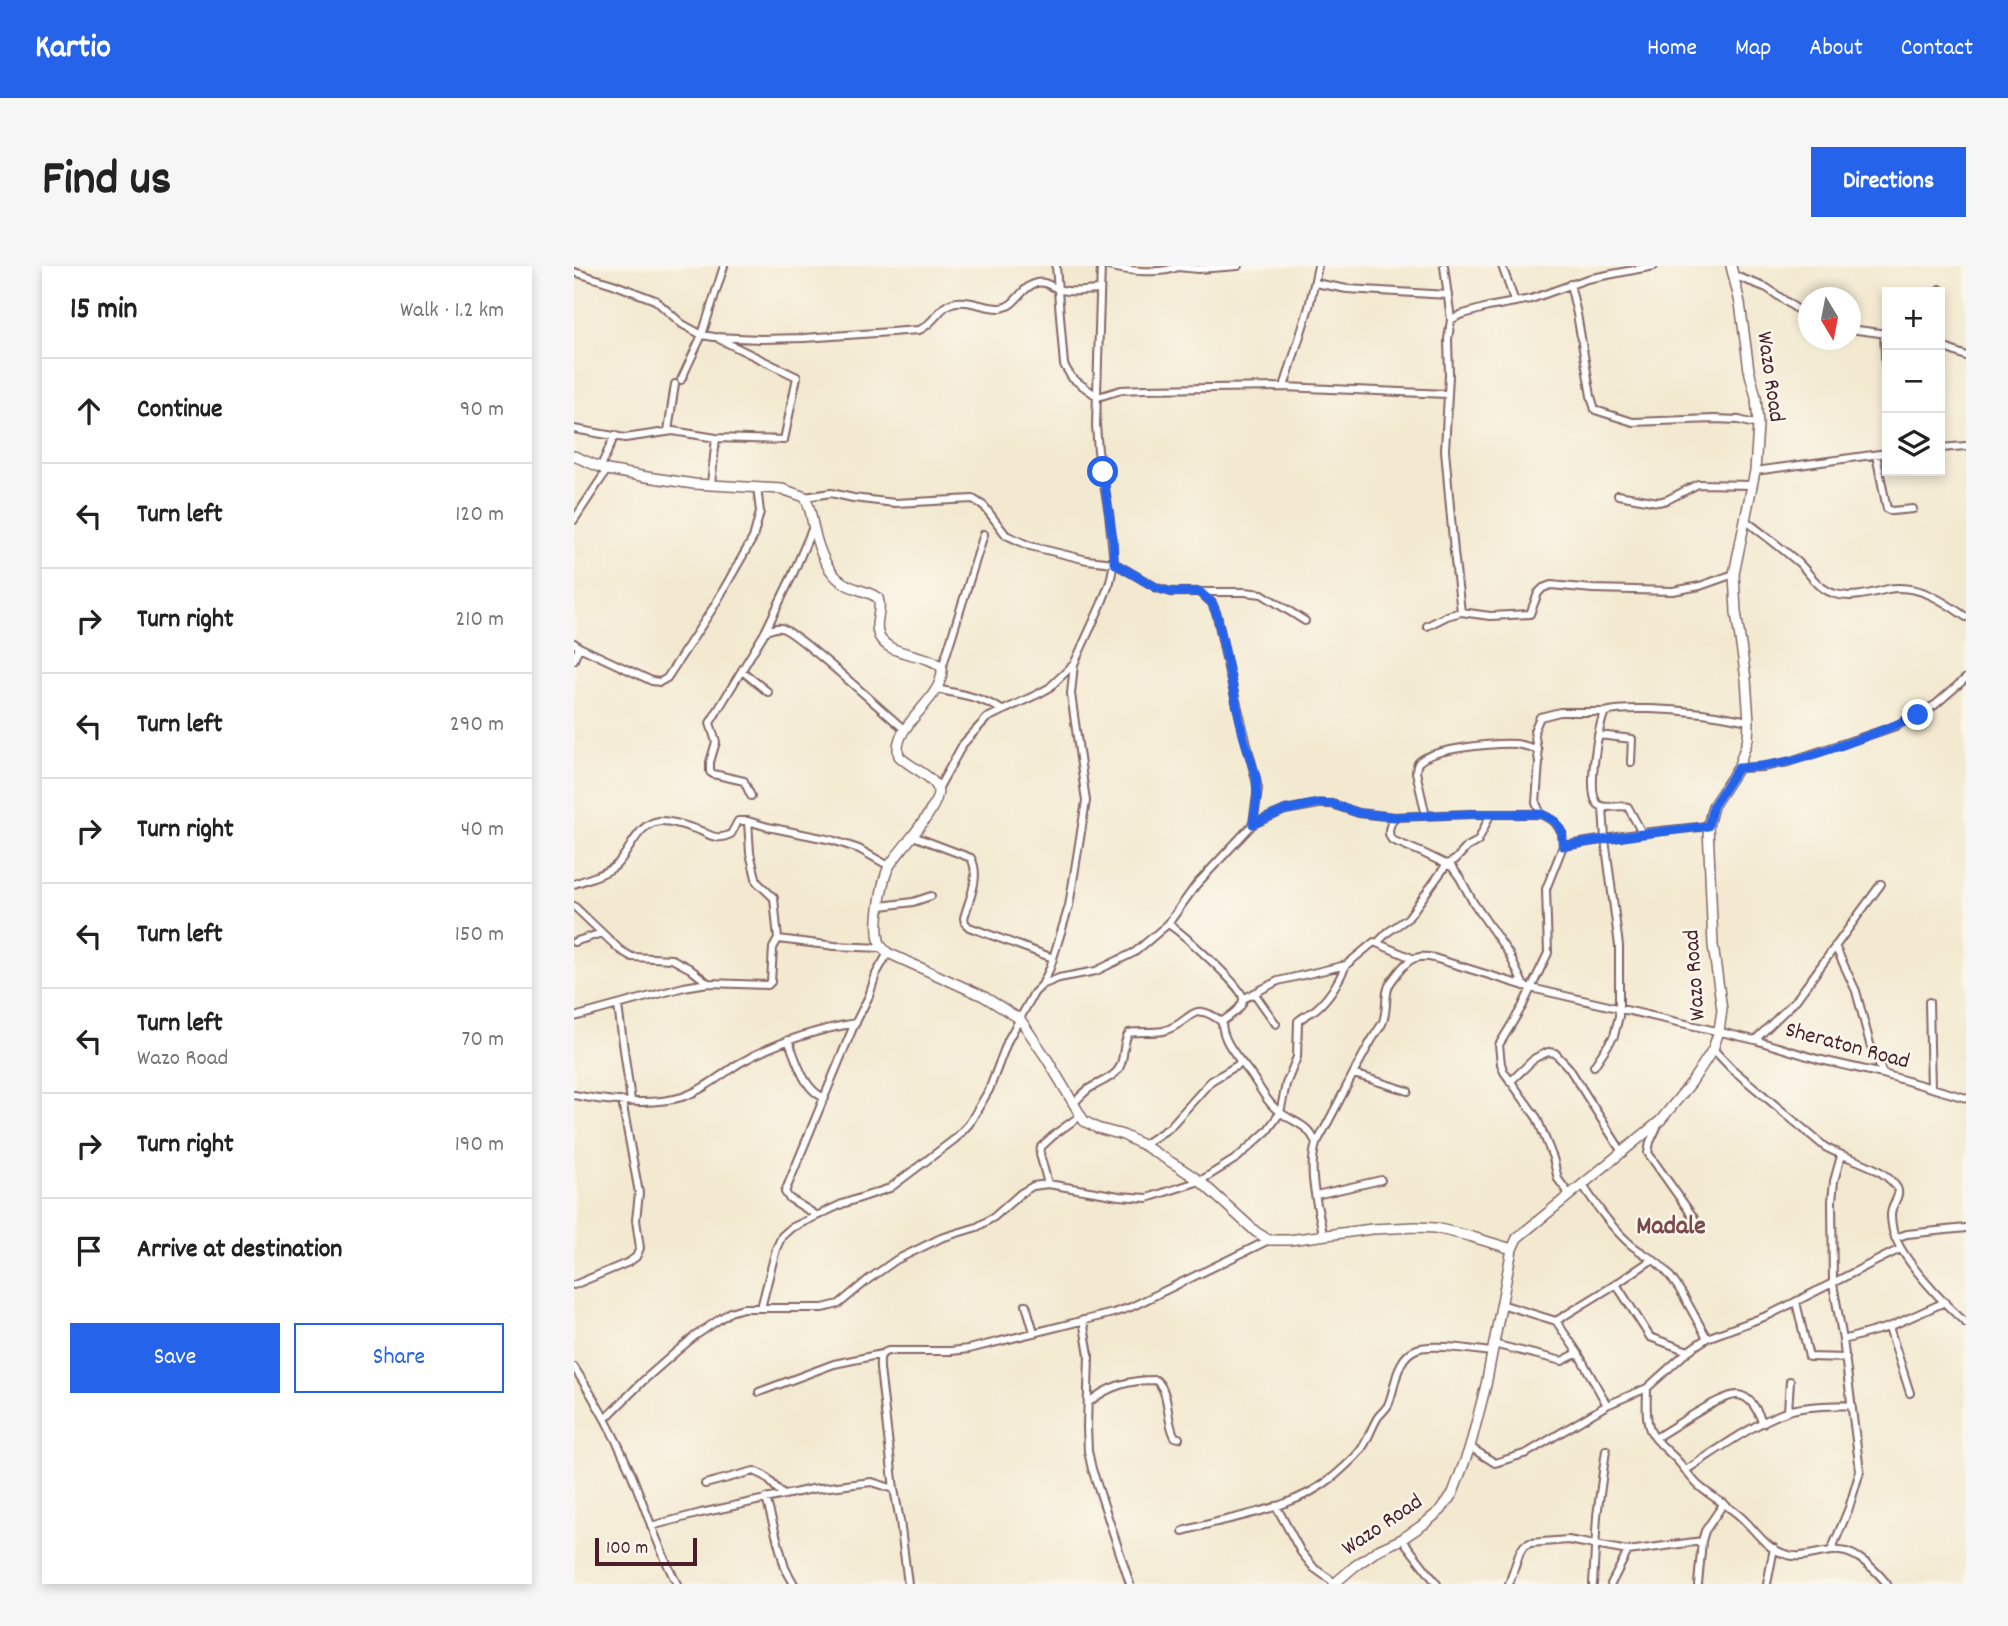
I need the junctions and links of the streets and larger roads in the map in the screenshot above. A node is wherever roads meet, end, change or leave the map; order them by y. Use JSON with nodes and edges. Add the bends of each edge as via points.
{"nodes":[{"id":1,"x":724,"y":266,"type":"edge"},
{"id":2,"x":1056,"y":266,"type":"edge"},
{"id":3,"x":1101,"y":266,"type":"edge"},
{"id":4,"x":1108,"y":266,"type":"edge"},
{"id":5,"x":1238,"y":266,"type":"edge"},
{"id":6,"x":1318,"y":266,"type":"edge"},
{"id":7,"x":1444,"y":266,"type":"edge"},
{"id":8,"x":1502,"y":266,"type":"edge"},
{"id":9,"x":1654,"y":266,"type":"edge"},
{"id":10,"x":1179,"y":267,"type":"edge"},
{"id":11,"x":1732,"y":271,"type":"edge"},
{"id":12,"x":574,"y":272,"type":"edge"},
{"id":13,"x":1315,"y":283,"type":"junction"},
{"id":14,"x":1570,"y":284,"type":"junction"},
{"id":15,"x":1058,"y":289,"type":"junction"},
{"id":16,"x":1100,"y":290,"type":"junction"},
{"id":17,"x":1447,"y":295,"type":"junction"},
{"id":18,"x":1515,"y":302,"type":"junction"},
{"id":19,"x":1798,"y":310,"type":"edge"},
{"id":20,"x":1451,"y":320,"type":"junction"},
{"id":21,"x":1861,"y":330,"type":"edge"},
{"id":22,"x":1882,"y":333,"type":"edge"},
{"id":23,"x":702,"y":335,"type":"junction"},
{"id":24,"x":714,"y":337,"type":"junction"},
{"id":25,"x":1945,"y":348,"type":"edge"},
{"id":26,"x":1966,"y":356,"type":"edge"},
{"id":27,"x":1284,"y":387,"type":"junction"},
{"id":28,"x":1447,"y":394,"type":"junction"},
{"id":29,"x":1098,"y":397,"type":"junction"},
{"id":30,"x":1758,"y":425,"type":"junction"},
{"id":31,"x":574,"y":429,"type":"edge"},
{"id":32,"x":668,"y":431,"type":"junction"},
{"id":33,"x":615,"y":435,"type":"junction"},
{"id":34,"x":716,"y":438,"type":"junction"},
{"id":35,"x":1966,"y":446,"type":"edge"},
{"id":36,"x":1945,"y":448,"type":"edge"},
{"id":37,"x":1882,"y":454,"type":"edge"},
{"id":38,"x":1876,"y":455,"type":"junction"},
{"id":39,"x":574,"y":456,"type":"edge"},
{"id":40,"x":604,"y":468,"type":"junction"},
{"id":41,"x":1755,"y":471,"type":"junction"},
{"id":42,"x":711,"y":484,"type":"junction"},
{"id":43,"x":1752,"y":485,"type":"junction"},
{"id":44,"x":757,"y":487,"type":"junction"},
{"id":45,"x":1618,"y":495,"type":"dead end"},
{"id":46,"x":805,"y":497,"type":"junction"},
{"id":47,"x":1913,"y":509,"type":"dead end"},
{"id":48,"x":574,"y":520,"type":"edge"},
{"id":49,"x":1745,"y":520,"type":"junction"},
{"id":50,"x":813,"y":527,"type":"junction"},
{"id":51,"x":984,"y":534,"type":"dead end"},
{"id":52,"x":1114,"y":563,"type":"junction"},
{"id":53,"x":1734,"y":574,"type":"junction"},
{"id":54,"x":1200,"y":592,"type":"junction"},
{"id":55,"x":1461,"y":612,"type":"junction"},
{"id":56,"x":1966,"y":617,"type":"edge"},
{"id":57,"x":1305,"y":621,"type":"dead end"},
{"id":58,"x":1427,"y":626,"type":"dead end"},
{"id":59,"x":765,"y":632,"type":"junction"},
{"id":60,"x":576,"y":645,"type":"edge"},
{"id":61,"x":574,"y":660,"type":"edge"},
{"id":62,"x":1074,"y":664,"type":"junction"},
{"id":63,"x":942,"y":668,"type":"junction"},
{"id":64,"x":742,"y":670,"type":"junction"},
{"id":65,"x":1966,"y":678,"type":"edge"},
{"id":66,"x":936,"y":690,"type":"junction"},
{"id":67,"x":768,"y":692,"type":"dead end"},
{"id":68,"x":1002,"y":710,"type":"junction"},
{"id":69,"x":1605,"y":712,"type":"junction"},
{"id":70,"x":1749,"y":720,"type":"junction"},
{"id":71,"x":905,"y":730,"type":"junction"},
{"id":72,"x":1598,"y":735,"type":"junction"},
{"id":73,"x":1538,"y":750,"type":"junction"},
{"id":74,"x":1631,"y":762,"type":"dead end"},
{"id":75,"x":1738,"y":768,"type":"junction"},
{"id":76,"x":938,"y":789,"type":"junction"},
{"id":77,"x":751,"y":796,"type":"dead end"},
{"id":78,"x":1536,"y":803,"type":"junction"},
{"id":79,"x":1603,"y":807,"type":"junction"},
{"id":80,"x":1528,"y":814,"type":"junction"},
{"id":81,"x":1541,"y":814,"type":"junction"},
{"id":82,"x":1490,"y":815,"type":"junction"},
{"id":83,"x":1426,"y":816,"type":"junction"},
{"id":84,"x":1394,"y":817,"type":"junction"},
{"id":85,"x":748,"y":821,"type":"junction"},
{"id":86,"x":1253,"y":824,"type":"junction"},
{"id":87,"x":1708,"y":826,"type":"junction"},
{"id":88,"x":1642,"y":834,"type":"junction"},
{"id":89,"x":913,"y":836,"type":"junction"},
{"id":90,"x":1605,"y":839,"type":"junction"},
{"id":91,"x":1563,"y":846,"type":"junction"},
{"id":92,"x":1449,"y":865,"type":"junction"},
{"id":93,"x":889,"y":866,"type":"junction"},
{"id":94,"x":574,"y":884,"type":"edge"},
{"id":95,"x":1881,"y":884,"type":"dead end"},
{"id":96,"x":931,"y":896,"type":"dead end"},
{"id":97,"x":881,"y":905,"type":"junction"},
{"id":98,"x":574,"y":906,"type":"edge"},
{"id":99,"x":1168,"y":924,"type":"junction"},
{"id":100,"x":602,"y":933,"type":"junction"},
{"id":101,"x":778,"y":939,"type":"junction"},
{"id":102,"x":574,"y":942,"type":"edge"},
{"id":103,"x":1377,"y":943,"type":"junction"},
{"id":104,"x":1835,"y":946,"type":"junction"},
{"id":105,"x":885,"y":951,"type":"junction"},
{"id":106,"x":1053,"y":958,"type":"junction"},
{"id":107,"x":1412,"y":958,"type":"junction"},
{"id":108,"x":1346,"y":965,"type":"junction"},
{"id":109,"x":708,"y":983,"type":"junction"},
{"id":110,"x":1042,"y":985,"type":"junction"},
{"id":111,"x":1527,"y":987,"type":"junction"},
{"id":112,"x":1254,"y":993,"type":"junction"},
{"id":113,"x":1243,"y":999,"type":"junction"},
{"id":114,"x":1929,"y":1002,"type":"dead end"},
{"id":115,"x":618,"y":1006,"type":"junction"},
{"id":116,"x":1619,"y":1008,"type":"junction"},
{"id":117,"x":574,"y":1017,"type":"edge"},
{"id":118,"x":1020,"y":1019,"type":"junction"},
{"id":119,"x":856,"y":1023,"type":"junction"},
{"id":120,"x":1222,"y":1023,"type":"junction"},
{"id":121,"x":1276,"y":1024,"type":"dead end"},
{"id":122,"x":1719,"y":1031,"type":"junction"},
{"id":123,"x":789,"y":1040,"type":"junction"},
{"id":124,"x":1755,"y":1040,"type":"junction"},
{"id":125,"x":1713,"y":1049,"type":"junction"},
{"id":126,"x":1241,"y":1063,"type":"junction"},
{"id":127,"x":1594,"y":1066,"type":"dead end"},
{"id":128,"x":1354,"y":1074,"type":"junction"},
{"id":129,"x":1883,"y":1074,"type":"junction"},
{"id":130,"x":1510,"y":1082,"type":"junction"},
{"id":131,"x":1931,"y":1088,"type":"junction"},
{"id":132,"x":1408,"y":1091,"type":"dead end"},
{"id":133,"x":574,"y":1095,"type":"edge"},
{"id":134,"x":825,"y":1098,"type":"junction"},
{"id":135,"x":1966,"y":1098,"type":"edge"},
{"id":136,"x":622,"y":1101,"type":"junction"},
{"id":137,"x":631,"y":1101,"type":"junction"},
{"id":138,"x":1074,"y":1103,"type":"junction"},
{"id":139,"x":1280,"y":1113,"type":"junction"},
{"id":140,"x":1080,"y":1116,"type":"junction"},
{"id":141,"x":1660,"y":1121,"type":"junction"},
{"id":142,"x":1316,"y":1144,"type":"junction"},
{"id":143,"x":1143,"y":1145,"type":"junction"},
{"id":144,"x":1622,"y":1152,"type":"junction"},
{"id":145,"x":1841,"y":1156,"type":"junction"},
{"id":146,"x":1381,"y":1180,"type":"dead end"},
{"id":147,"x":1200,"y":1181,"type":"junction"},
{"id":148,"x":1048,"y":1184,"type":"junction"},
{"id":149,"x":1582,"y":1184,"type":"junction"},
{"id":150,"x":1316,"y":1195,"type":"junction"},
{"id":151,"x":1569,"y":1195,"type":"junction"},
{"id":152,"x":816,"y":1215,"type":"junction"},
{"id":153,"x":1695,"y":1223,"type":"dead end"},
{"id":154,"x":1966,"y":1228,"type":"edge"},
{"id":155,"x":1323,"y":1234,"type":"junction"},
{"id":156,"x":1895,"y":1238,"type":"junction"},
{"id":157,"x":1269,"y":1240,"type":"junction"},
{"id":158,"x":1512,"y":1249,"type":"junction"},
{"id":159,"x":1899,"y":1249,"type":"junction"},
{"id":160,"x":1653,"y":1259,"type":"junction"},
{"id":161,"x":1616,"y":1284,"type":"junction"},
{"id":162,"x":1833,"y":1284,"type":"junction"},
{"id":163,"x":574,"y":1285,"type":"edge"},
{"id":164,"x":1796,"y":1302,"type":"junction"},
{"id":165,"x":1945,"y":1302,"type":"junction"},
{"id":166,"x":1501,"y":1304,"type":"junction"},
{"id":167,"x":1026,"y":1305,"type":"dead end"},
{"id":168,"x":761,"y":1308,"type":"junction"},
{"id":169,"x":1083,"y":1320,"type":"junction"},
{"id":170,"x":1556,"y":1321,"type":"junction"},
{"id":171,"x":1966,"y":1323,"type":"edge"},
{"id":172,"x":1889,"y":1327,"type":"junction"},
{"id":173,"x":1034,"y":1332,"type":"junction"},
{"id":174,"x":1707,"y":1338,"type":"junction"},
{"id":175,"x":1843,"y":1340,"type":"junction"},
{"id":176,"x":1492,"y":1348,"type":"junction"},
{"id":177,"x":1688,"y":1351,"type":"junction"},
{"id":178,"x":1578,"y":1353,"type":"junction"},
{"id":179,"x":882,"y":1354,"type":"junction"},
{"id":180,"x":1846,"y":1358,"type":"junction"},
{"id":181,"x":574,"y":1367,"type":"edge"},
{"id":182,"x":1790,"y":1381,"type":"dead end"},
{"id":183,"x":1647,"y":1388,"type":"junction"},
{"id":184,"x":759,"y":1392,"type":"dead end"},
{"id":185,"x":1910,"y":1393,"type":"dead end"},
{"id":186,"x":1088,"y":1403,"type":"junction"},
{"id":187,"x":1607,"y":1405,"type":"junction"},
{"id":188,"x":1852,"y":1405,"type":"junction"},
{"id":189,"x":1788,"y":1411,"type":"junction"},
{"id":190,"x":606,"y":1418,"type":"junction"},
{"id":191,"x":1763,"y":1423,"type":"junction"},
{"id":192,"x":1179,"y":1438,"type":"dead end"},
{"id":193,"x":1655,"y":1438,"type":"junction"},
{"id":194,"x":1470,"y":1447,"type":"junction"},
{"id":195,"x":1606,"y":1450,"type":"dead end"},
{"id":196,"x":1686,"y":1470,"type":"junction"},
{"id":197,"x":705,"y":1483,"type":"dead end"},
{"id":198,"x":894,"y":1489,"type":"junction"},
{"id":199,"x":783,"y":1495,"type":"junction"},
{"id":200,"x":766,"y":1498,"type":"junction"},
{"id":201,"x":1724,"y":1503,"type":"junction"},
{"id":202,"x":1276,"y":1506,"type":"junction"},
{"id":203,"x":651,"y":1526,"type":"junction"},
{"id":204,"x":1182,"y":1531,"type":"dead end"},
{"id":205,"x":1402,"y":1539,"type":"junction"},
{"id":206,"x":1702,"y":1541,"type":"junction"},
{"id":207,"x":1594,"y":1544,"type":"junction"},
{"id":208,"x":1774,"y":1548,"type":"junction"},
{"id":209,"x":1628,"y":1550,"type":"junction"},
{"id":210,"x":1832,"y":1551,"type":"junction"},
{"id":211,"x":1335,"y":1583,"type":"edge"},
{"id":212,"x":677,"y":1584,"type":"edge"},
{"id":213,"x":794,"y":1584,"type":"edge"},
{"id":214,"x":908,"y":1584,"type":"edge"},
{"id":215,"x":1130,"y":1584,"type":"edge"},
{"id":216,"x":1437,"y":1584,"type":"edge"},
{"id":217,"x":1510,"y":1584,"type":"edge"},
{"id":218,"x":1593,"y":1584,"type":"edge"},
{"id":219,"x":1611,"y":1584,"type":"edge"},
{"id":220,"x":1698,"y":1584,"type":"edge"},
{"id":221,"x":1767,"y":1584,"type":"edge"},
{"id":222,"x":1887,"y":1584,"type":"edge"}],
"edges":[{"from":1,"to":23,"type":"street"},
{"from":2,"to":15,"type":"street"},
{"from":3,"to":16,"type":"street"},
{"from":4,"to":10,"type":"street","via":[[1144,271]]},
{"from":5,"to":10,"type":"street"},
{"from":6,"to":13,"type":"street"},
{"from":7,"to":17,"type":"street"},
{"from":8,"to":18,"type":"street"},
{"from":9,"to":14,"type":"street"},
{"from":11,"to":19,"type":"street"},
{"from":11,"to":30,"type":"street","name":"Wazo Road"},
{"from":12,"to":23,"type":"street","via":[[655,300]]},
{"from":13,"to":17,"type":"street"},
{"from":13,"to":27,"type":"street"},
{"from":14,"to":18,"type":"street"},
{"from":14,"to":30,"type":"street","via":[[1595,410],[1633,422],[1706,418]]},
{"from":15,"to":16,"type":"street"},
{"from":15,"to":24,"type":"street","via":[[1040,282],[1027,286],[1014,302],[1000,308],[954,302],[930,324],[913,331]]},
{"from":15,"to":29,"type":"street","via":[[1064,365],[1072,378]]},
{"from":16,"to":29,"type":"street"},
{"from":17,"to":20,"type":"street"},
{"from":18,"to":20,"type":"street"},
{"from":20,"to":28,"type":"street"},
{"from":21,"to":22,"type":"street"},
{"from":23,"to":24,"type":"street"},
{"from":23,"to":32,"type":"street","via":[[678,382]]},
{"from":24,"to":34,"type":"street","via":[[797,377],[784,440]]},
{"from":25,"to":26,"type":"street"},
{"from":27,"to":28,"type":"street"},
{"from":27,"to":29,"type":"street","via":[[1121,390]]},
{"from":28,"to":55,"type":"street","via":[[1446,475]]},
{"from":29,"to":52,"type":"street","via":[[1098,452]]},
{"from":30,"to":41,"type":"street","name":"Wazo Road"},
{"from":31,"to":33,"type":"street"},
{"from":32,"to":33,"type":"street","via":[[625,438]]},
{"from":32,"to":34,"type":"street"},
{"from":33,"to":40,"type":"street"},
{"from":34,"to":42,"type":"street"},
{"from":35,"to":36,"type":"street"},
{"from":37,"to":38,"type":"street"},
{"from":38,"to":41,"type":"street"},
{"from":38,"to":47,"type":"street","via":[[1887,509]]},
{"from":39,"to":40,"type":"street"},
{"from":40,"to":42,"type":"street"},
{"from":40,"to":48,"type":"street"},
{"from":41,"to":43,"type":"street","name":"Wazo Road"},
{"from":42,"to":44,"type":"street"},
{"from":43,"to":45,"type":"street","via":[[1699,484],[1658,502]]},
{"from":43,"to":49,"type":"street","name":"Wazo Road"},
{"from":44,"to":46,"type":"street"},
{"from":44,"to":60,"type":"street","via":[[760,512],[753,538],[667,678],[652,681]]},
{"from":46,"to":50,"type":"street"},
{"from":46,"to":52,"type":"street","via":[[831,493],[895,503],[973,499],[1016,540],[1071,557]]},
{"from":49,"to":53,"type":"street","name":"Wazo Road"},
{"from":49,"to":56,"type":"street","via":[[1827,591],[1846,596],[1916,589]]},
{"from":50,"to":59,"type":"street"},
{"from":50,"to":63,"type":"street","via":[[833,574],[878,598],[881,639]]},
{"from":51,"to":63,"type":"street"},
{"from":52,"to":54,"type":"street","via":[[1157,588]]},
{"from":52,"to":62,"type":"street"},
{"from":53,"to":55,"type":"street","via":[[1673,591],[1550,585],[1538,593],[1530,614]]},
{"from":53,"to":70,"type":"street","name":"Wazo Road"},
{"from":54,"to":57,"type":"street","via":[[1262,594]]},
{"from":54,"to":86,"type":"street","via":[[1217,615],[1256,777]]},
{"from":55,"to":58,"type":"street"},
{"from":59,"to":64,"type":"street"},
{"from":59,"to":71,"type":"street","via":[[786,630]]},
{"from":60,"to":61,"type":"street"},
{"from":62,"to":68,"type":"street","via":[[1049,688]]},
{"from":62,"to":106,"type":"street","via":[[1071,694],[1086,801],[1069,906]]},
{"from":63,"to":66,"type":"street"},
{"from":64,"to":67,"type":"street"},
{"from":64,"to":77,"type":"street","via":[[710,723],[716,742],[709,765],[713,774],[744,781]]},
{"from":65,"to":75,"type":"street","via":[[1935,705],[1896,726],[1788,762]]},
{"from":66,"to":68,"type":"street","via":[[972,696]]},
{"from":66,"to":71,"type":"street"},
{"from":68,"to":76,"type":"street","via":[[986,718],[963,744]]},
{"from":69,"to":70,"type":"street","via":[[1673,710]]},
{"from":69,"to":72,"type":"street"},
{"from":69,"to":73,"type":"street","via":[[1542,716],[1534,729]]},
{"from":70,"to":75,"type":"street","name":"Wazo Road"},
{"from":71,"to":76,"type":"street","via":[[898,744],[899,756]]},
{"from":72,"to":74,"type":"street","via":[[1632,739]]},
{"from":72,"to":79,"type":"street","via":[[1593,782],[1597,802]]},
{"from":73,"to":78,"type":"street"},
{"from":73,"to":83,"type":"street","via":[[1496,744],[1420,761],[1416,772]]},
{"from":75,"to":87,"type":"street","name":"Wazo Road","via":[[1713,806]]},
{"from":76,"to":89,"type":"street","via":[[932,808]]},
{"from":78,"to":80,"type":"street"},
{"from":78,"to":81,"type":"street"},
{"from":79,"to":88,"type":"street","via":[[1628,807]]},
{"from":79,"to":90,"type":"street"},
{"from":80,"to":81,"type":"street"},
{"from":80,"to":82,"type":"street"},
{"from":81,"to":91,"type":"street","via":[[1555,821]]},
{"from":82,"to":83,"type":"street"},
{"from":82,"to":92,"type":"street","via":[[1478,841]]},
{"from":83,"to":84,"type":"street"},
{"from":84,"to":86,"type":"street","via":[[1319,803],[1285,810]]},
{"from":84,"to":92,"type":"street","via":[[1389,830],[1392,840]]},
{"from":85,"to":93,"type":"street","via":[[832,840]]},
{"from":85,"to":94,"type":"street","via":[[738,821],[731,834],[717,838],[657,821],[642,830],[614,867]]},
{"from":85,"to":101,"type":"street","via":[[752,866],[757,882],[774,898]]},
{"from":86,"to":99,"type":"street","via":[[1196,885]]},
{"from":87,"to":88,"type":"street"},
{"from":87,"to":122,"type":"street","name":"Wazo Road","via":[[1713,945],[1722,1010]]},
{"from":88,"to":90,"type":"street"},
{"from":89,"to":93,"type":"street"},
{"from":89,"to":106,"type":"street","via":[[971,858],[975,878],[964,918],[969,927]]},
{"from":90,"to":91,"type":"street"},
{"from":90,"to":116,"type":"street","via":[[1619,946]]},
{"from":91,"to":111,"type":"street","via":[[1546,889],[1548,953]]},
{"from":92,"to":103,"type":"street","via":[[1408,918]]},
{"from":92,"to":111,"type":"street"},
{"from":93,"to":97,"type":"street"},
{"from":95,"to":104,"type":"street"},
{"from":96,"to":97,"type":"street"},
{"from":97,"to":105,"type":"street","via":[[878,930]]},
{"from":98,"to":100,"type":"street"},
{"from":99,"to":110,"type":"street","via":[[1118,962]]},
{"from":99,"to":113,"type":"street","via":[[1230,979]]},
{"from":100,"to":102,"type":"street"},
{"from":100,"to":109,"type":"street","via":[[632,957],[672,959]]},
{"from":101,"to":105,"type":"street"},
{"from":101,"to":109,"type":"street","via":[[768,985]]},
{"from":103,"to":107,"type":"street","name":"Sheraton Road"},
{"from":103,"to":108,"type":"street"},
{"from":104,"to":124,"type":"street","via":[[1797,1000]]},
{"from":104,"to":129,"type":"street","via":[[1856,991]]},
{"from":105,"to":118,"type":"street","via":[[983,996]]},
{"from":105,"to":119,"type":"street"},
{"from":106,"to":110,"type":"street"},
{"from":107,"to":111,"type":"street","name":"Sheraton Road","via":[[1434,958]]},
{"from":107,"to":128,"type":"street","via":[[1388,988],[1387,1012]]},
{"from":108,"to":112,"type":"street","via":[[1294,976]]},
{"from":108,"to":139,"type":"street","via":[[1328,998],[1298,1021],[1297,1057]]},
{"from":109,"to":115,"type":"street"},
{"from":110,"to":118,"type":"street"},
{"from":111,"to":116,"type":"street","name":"Sheraton Road"},
{"from":111,"to":130,"type":"street","via":[[1522,1007],[1499,1045]]},
{"from":112,"to":113,"type":"street"},
{"from":112,"to":121,"type":"street"},
{"from":113,"to":120,"type":"street"},
{"from":114,"to":131,"type":"street"},
{"from":115,"to":117,"type":"street"},
{"from":115,"to":137,"type":"street"},
{"from":116,"to":122,"type":"street","name":"Sheraton Road"},
{"from":116,"to":127,"type":"street","via":[[1618,1027]]},
{"from":118,"to":138,"type":"street"},
{"from":118,"to":152,"type":"street","via":[[981,1106],[956,1139],[890,1188]]},
{"from":119,"to":123,"type":"street"},
{"from":119,"to":134,"type":"street"},
{"from":120,"to":126,"type":"street"},
{"from":120,"to":138,"type":"street","via":[[1199,1012],[1160,1032],[1129,1033],[1118,1070]]},
{"from":122,"to":124,"type":"street","name":"Sheraton Road"},
{"from":122,"to":125,"type":"street","name":"Wazo Road"},
{"from":123,"to":134,"type":"street","via":[[807,1082]]},
{"from":123,"to":137,"type":"street","via":[[681,1097]]},
{"from":124,"to":129,"type":"street","name":"Sheraton Road"},
{"from":125,"to":141,"type":"street","name":"Wazo Road"},
{"from":125,"to":145,"type":"street","via":[[1809,1135]]},
{"from":126,"to":139,"type":"street"},
{"from":126,"to":143,"type":"street","via":[[1211,1081],[1169,1128]]},
{"from":128,"to":132,"type":"street"},
{"from":128,"to":142,"type":"street"},
{"from":129,"to":131,"type":"street","name":"Sheraton Road"},
{"from":130,"to":144,"type":"street","via":[[1535,1058],[1555,1053]]},
{"from":130,"to":151,"type":"street","via":[[1537,1118],[1558,1180]]},
{"from":131,"to":135,"type":"street","name":"Sheraton Road"},
{"from":133,"to":136,"type":"street"},
{"from":134,"to":152,"type":"street","via":[[785,1192]]},
{"from":136,"to":137,"type":"street"},
{"from":136,"to":163,"type":"street","via":[[637,1174],[640,1248],[629,1262]]},
{"from":138,"to":140,"type":"street"},
{"from":139,"to":142,"type":"street","via":[[1304,1125]]},
{"from":139,"to":147,"type":"street","via":[[1237,1158]]},
{"from":140,"to":143,"type":"street","via":[[1089,1125]]},
{"from":140,"to":148,"type":"street","via":[[1041,1147]]},
{"from":141,"to":144,"type":"street","name":"Wazo Road"},
{"from":141,"to":153,"type":"street","via":[[1648,1153]]},
{"from":142,"to":150,"type":"street","via":[[1312,1157]]},
{"from":143,"to":147,"type":"street"},
{"from":144,"to":149,"type":"street","name":"Wazo Road"},
{"from":145,"to":156,"type":"street","via":[[1860,1160],[1895,1184],[1899,1195],[1891,1214]]},
{"from":145,"to":162,"type":"street","via":[[1833,1191]]},
{"from":146,"to":150,"type":"street"},
{"from":147,"to":148,"type":"street","via":[[1147,1198]]},
{"from":147,"to":157,"type":"street"},
{"from":148,"to":168,"type":"street","via":[[1021,1193],[976,1227],[896,1260],[839,1304]]},
{"from":149,"to":151,"type":"street","name":"Wazo Road"},
{"from":149,"to":160,"type":"street","via":[[1620,1234]]},
{"from":150,"to":155,"type":"street"},
{"from":151,"to":158,"type":"street","name":"Wazo Road","via":[[1517,1238]]},
{"from":152,"to":168,"type":"street","via":[[782,1237]]},
{"from":154,"to":156,"type":"street"},
{"from":155,"to":157,"type":"street"},
{"from":155,"to":158,"type":"street","via":[[1436,1228]]},
{"from":156,"to":159,"type":"street"},
{"from":157,"to":169,"type":"street","via":[[1131,1307]]},
{"from":158,"to":166,"type":"street","name":"Wazo Road"},
{"from":159,"to":162,"type":"street"},
{"from":159,"to":165,"type":"street"},
{"from":160,"to":161,"type":"street"},
{"from":160,"to":174,"type":"street","via":[[1670,1277]]},
{"from":161,"to":170,"type":"street"},
{"from":161,"to":177,"type":"street","via":[[1650,1337]]},
{"from":162,"to":164,"type":"street"},
{"from":162,"to":175,"type":"street"},
{"from":164,"to":174,"type":"street"},
{"from":164,"to":180,"type":"street","via":[[1809,1357]]},
{"from":165,"to":171,"type":"street"},
{"from":165,"to":172,"type":"street"},
{"from":166,"to":170,"type":"street"},
{"from":166,"to":176,"type":"street","name":"Wazo Road"},
{"from":167,"to":173,"type":"street"},
{"from":168,"to":190,"type":"street","via":[[743,1308],[719,1319],[662,1363]]},
{"from":169,"to":173,"type":"street"},
{"from":169,"to":186,"type":"street","via":[[1089,1355]]},
{"from":170,"to":178,"type":"street"},
{"from":172,"to":175,"type":"street"},
{"from":172,"to":185,"type":"street"},
{"from":173,"to":179,"type":"street","via":[[969,1349]]},
{"from":174,"to":177,"type":"street"},
{"from":175,"to":180,"type":"street"},
{"from":176,"to":178,"type":"street","via":[[1562,1361]]},
{"from":176,"to":194,"type":"street","name":"Wazo Road"},
{"from":176,"to":202,"type":"street","via":[[1436,1347],[1409,1354],[1393,1382],[1388,1405],[1360,1451],[1324,1483]]},
{"from":177,"to":183,"type":"street"},
{"from":178,"to":187,"type":"street"},
{"from":179,"to":184,"type":"street","via":[[834,1364]]},
{"from":179,"to":198,"type":"street"},
{"from":180,"to":188,"type":"street"},
{"from":181,"to":190,"type":"street"},
{"from":182,"to":189,"type":"street"},
{"from":183,"to":187,"type":"street"},
{"from":183,"to":193,"type":"street","via":[[1647,1420]]},
{"from":186,"to":192,"type":"street","via":[[1118,1384],[1156,1380],[1165,1397],[1171,1428]]},
{"from":186,"to":215,"type":"street","via":[[1092,1469]]},
{"from":187,"to":194,"type":"street","via":[[1527,1453],[1501,1462],[1490,1461]]},
{"from":188,"to":189,"type":"street"},
{"from":188,"to":210,"type":"street","via":[[1860,1471]]},
{"from":189,"to":191,"type":"street"},
{"from":190,"to":203,"type":"street"},
{"from":191,"to":193,"type":"street","via":[[1749,1400],[1731,1395]]},
{"from":191,"to":196,"type":"street"},
{"from":193,"to":196,"type":"street"},
{"from":194,"to":205,"type":"street","name":"Wazo Road","via":[[1461,1476],[1441,1510]]},
{"from":195,"to":207,"type":"street"},
{"from":196,"to":201,"type":"street"},
{"from":197,"to":199,"type":"street","via":[[754,1471]]},
{"from":198,"to":199,"type":"street","via":[[872,1482]]},
{"from":198,"to":214,"type":"street"},
{"from":199,"to":200,"type":"street"},
{"from":200,"to":203,"type":"street"},
{"from":200,"to":213,"type":"street","via":[[785,1568]]},
{"from":201,"to":206,"type":"street"},
{"from":201,"to":208,"type":"street"},
{"from":202,"to":204,"type":"street"},
{"from":202,"to":211,"type":"street","via":[[1301,1552]]},
{"from":203,"to":212,"type":"street"},
{"from":205,"to":211,"type":"street","name":"Wazo Road","via":[[1378,1550]]},
{"from":205,"to":216,"type":"street"},
{"from":206,"to":209,"type":"street"},
{"from":206,"to":220,"type":"street"},
{"from":207,"to":209,"type":"street"},
{"from":207,"to":217,"type":"street","via":[[1568,1540],[1530,1543],[1520,1552]]},
{"from":207,"to":218,"type":"street"},
{"from":208,"to":210,"type":"street","via":[[1800,1556]]},
{"from":208,"to":221,"type":"street"},
{"from":209,"to":219,"type":"street"},
{"from":210,"to":222,"type":"street","via":[[1847,1552]]}]}
